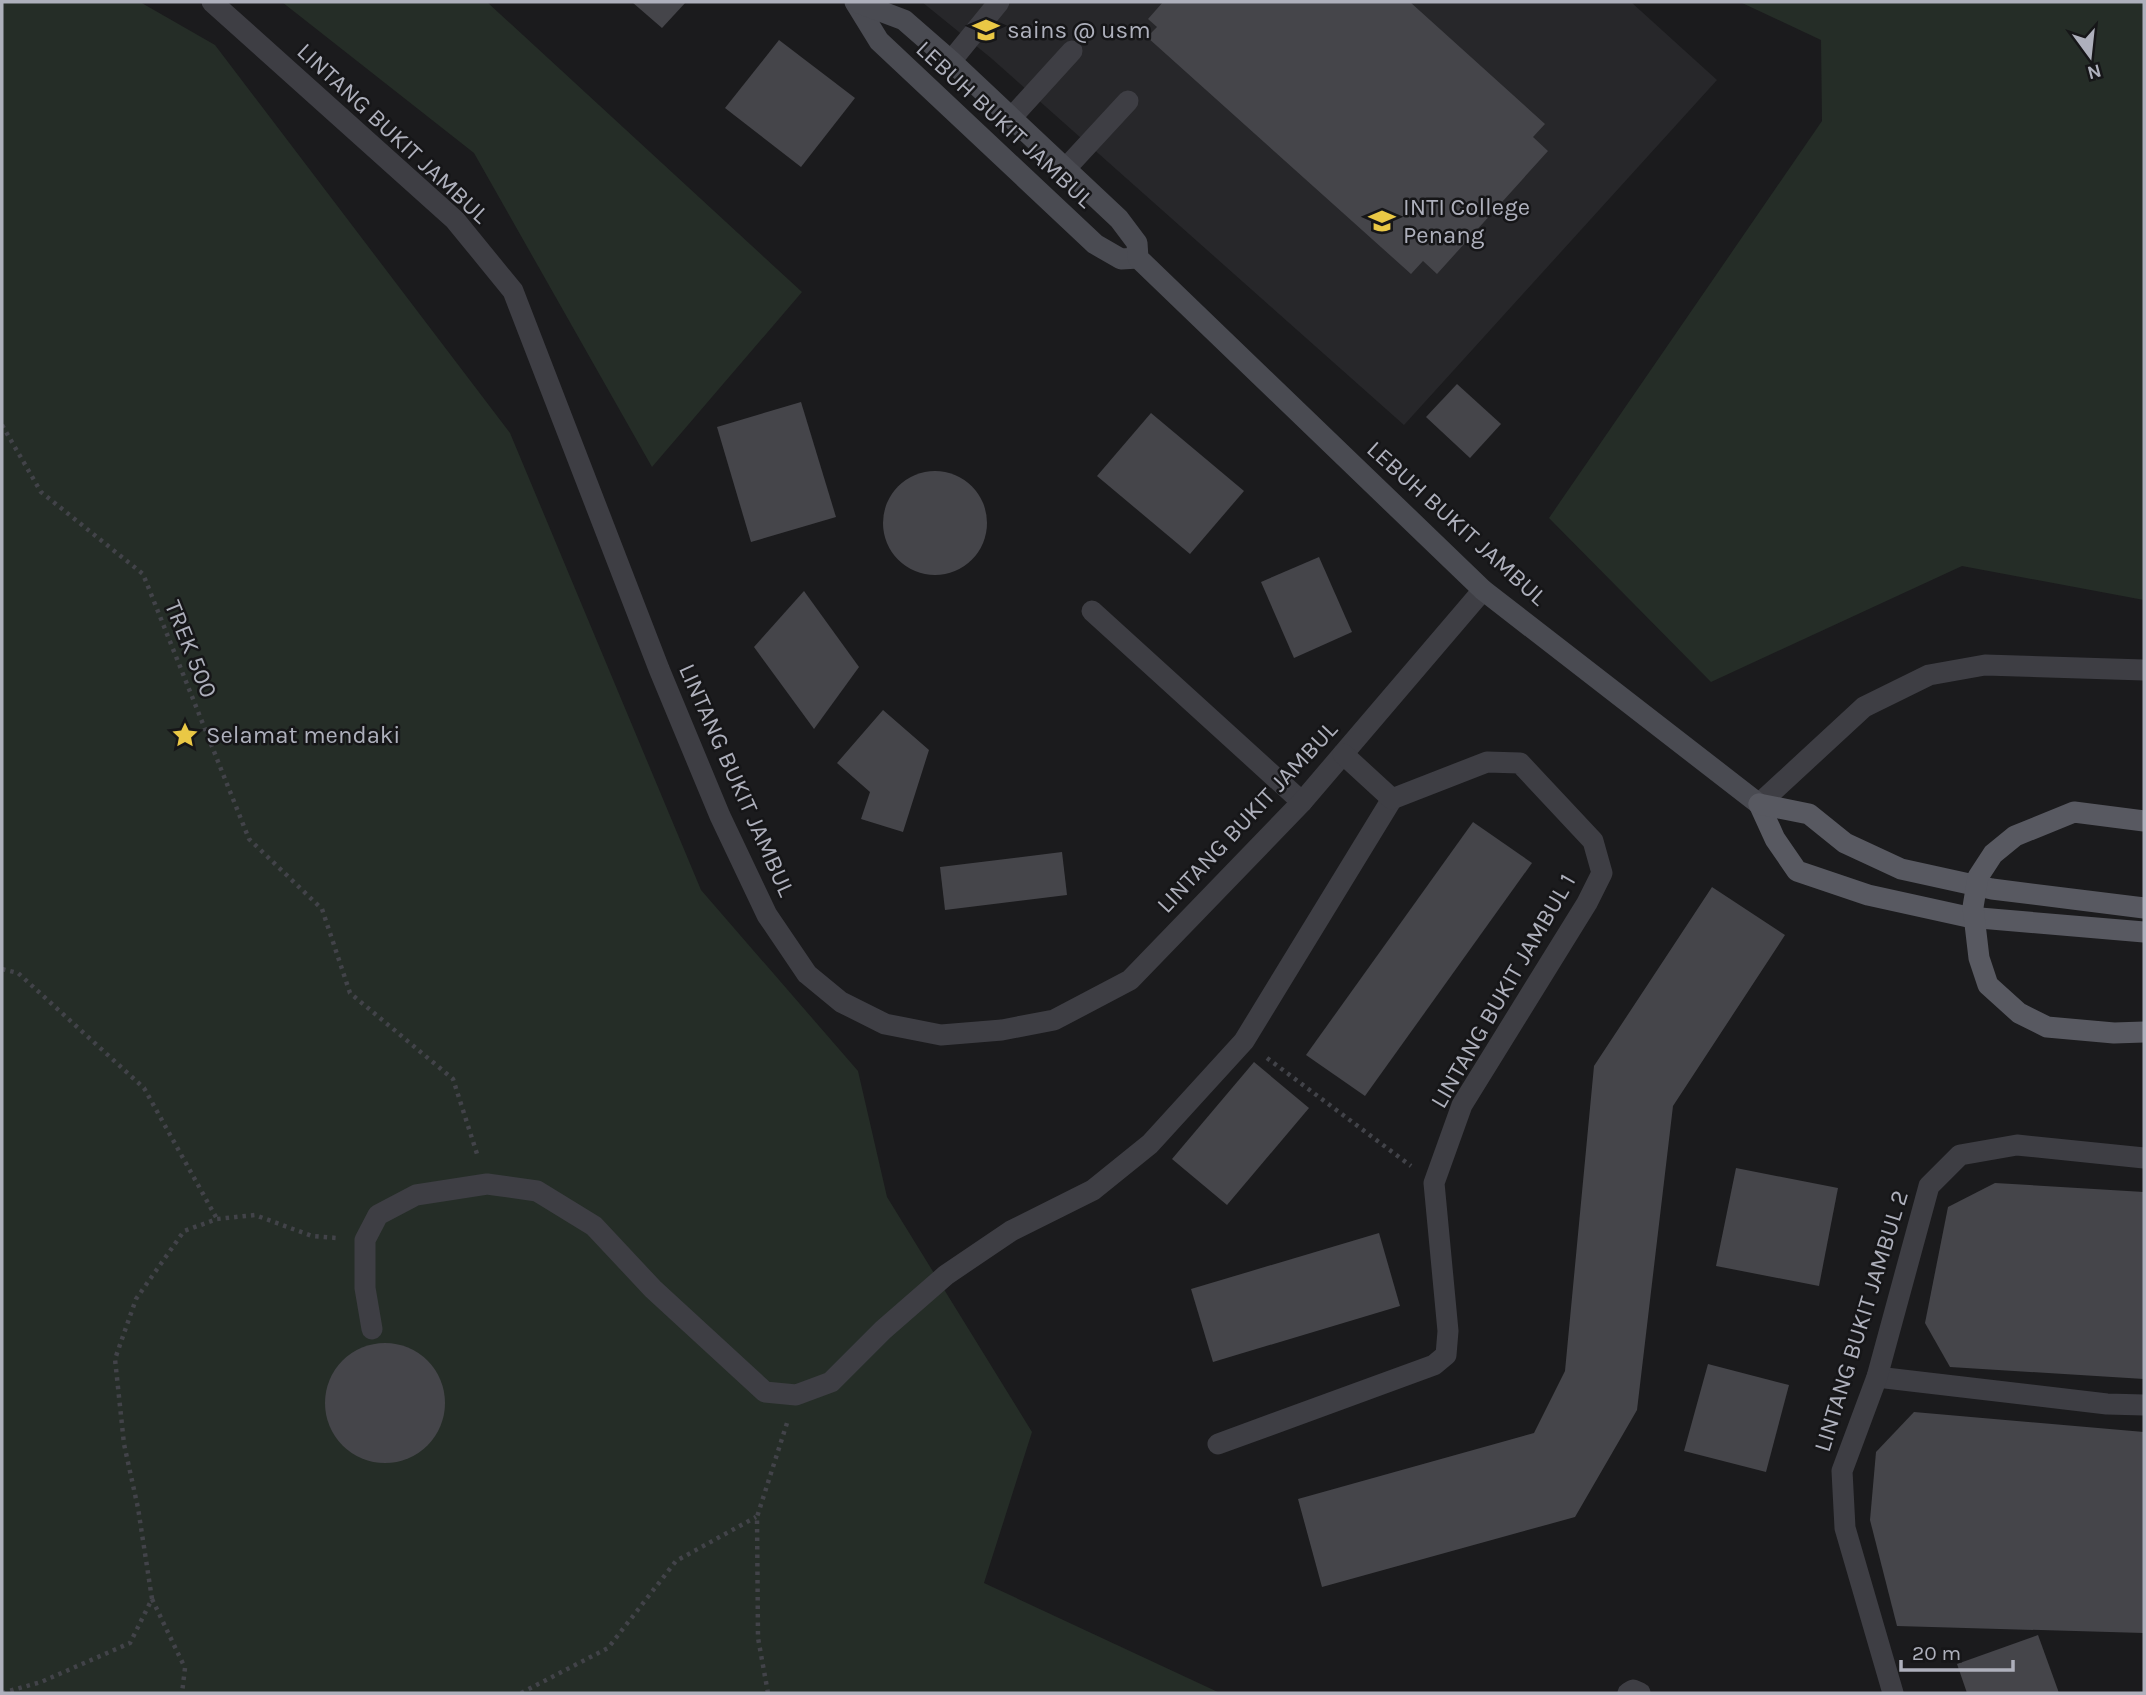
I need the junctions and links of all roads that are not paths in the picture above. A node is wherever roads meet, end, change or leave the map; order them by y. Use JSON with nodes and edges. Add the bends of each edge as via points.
{"nodes":[{"id":1,"x":212,"y":2,"type":"edge"},
{"id":2,"x":855,"y":2,"type":"edge"},
{"id":3,"x":999,"y":2,"type":"edge"},
{"id":4,"x":1072,"y":51,"type":"dead end"},
{"id":5,"x":951,"y":61,"type":"junction"},
{"id":6,"x":1128,"y":101,"type":"dead end"},
{"id":7,"x":1012,"y":117,"type":"junction"},
{"id":8,"x":1067,"y":167,"type":"junction"},
{"id":9,"x":1138,"y":258,"type":"junction"},
{"id":10,"x":1483,"y":590,"type":"junction"},
{"id":11,"x":1092,"y":611,"type":"dead end"},
{"id":12,"x":2144,"y":670,"type":"edge"},
{"id":13,"x":1343,"y":754,"type":"junction"},
{"id":14,"x":1392,"y":799,"type":"junction"},
{"id":15,"x":1302,"y":802,"type":"junction"},
{"id":16,"x":1759,"y":804,"type":"junction"},
{"id":17,"x":2144,"y":821,"type":"edge"},
{"id":18,"x":2144,"y":908,"type":"edge"},
{"id":19,"x":2144,"y":932,"type":"edge"},
{"id":20,"x":2144,"y":1032,"type":"edge"},
{"id":21,"x":2144,"y":1158,"type":"edge"},
{"id":22,"x":372,"y":1329,"type":"dead end"},
{"id":23,"x":1877,"y":1377,"type":"junction"},
{"id":24,"x":2144,"y":1405,"type":"edge"},
{"id":25,"x":1218,"y":1444,"type":"dead end"},
{"id":26,"x":1628,"y":1693,"type":"edge"},
{"id":27,"x":1640,"y":1693,"type":"edge"},
{"id":28,"x":1893,"y":1693,"type":"edge"}],
"edges":[{"from":1,"to":15,"type":"street","name":"LINTANG BUKIT JAMBUL","via":[[455,220],[513,291],[720,816],[767,915],[807,974],[841,1002],[885,1024],[941,1034],[1002,1030],[1054,1020],[1130,980]]},
{"from":2,"to":5,"type":"main road","name":"LEBUH BUKIT JAMBUL","via":[[904,20]]},
{"from":2,"to":9,"type":"main road","name":"LEBUH BUKIT JAMBUL","via":[[879,41],[1095,244],[1121,259]]},
{"from":3,"to":5,"type":"street"},
{"from":4,"to":7,"type":"street"},
{"from":5,"to":7,"type":"main road","name":"LEBUH BUKIT JAMBUL"},
{"from":6,"to":8,"type":"street"},
{"from":7,"to":8,"type":"main road","name":"LEBUH BUKIT JAMBUL"},
{"from":8,"to":9,"type":"main road","name":"LEBUH BUKIT JAMBUL","via":[[1119,219],[1137,243]]},
{"from":9,"to":10,"type":"main road","name":"LEBUH BUKIT JAMBUL"},
{"from":10,"to":13,"type":"street","name":"LINTANG BUKIT JAMBUL"},
{"from":10,"to":16,"type":"main road","name":"LEBUH BUKIT JAMBUL"},
{"from":11,"to":15,"type":"street"},
{"from":12,"to":16,"type":"street","via":[[1985,665],[1929,675],[1864,707]]},
{"from":13,"to":14,"type":"street"},
{"from":13,"to":15,"type":"street","name":"LINTANG BUKIT JAMBUL"},
{"from":14,"to":22,"type":"street","via":[[1244,1041],[1150,1144],[1093,1190],[1012,1231],[946,1275],[831,1382],[796,1395],[765,1392],[653,1289],[594,1226],[537,1191],[487,1184],[416,1195],[378,1215],[365,1241],[365,1288]]},
{"from":14,"to":25,"type":"street","name":"LINTANG BUKIT JAMBUL 1","via":[[1487,762],[1520,763],[1593,841],[1602,873],[1462,1105],[1434,1184],[1448,1331],[1446,1355],[1434,1365]]},
{"from":16,"to":18,"type":"main road","name":"LEBUH BUKIT JAMBUL","via":[[1808,814],[1845,843],[1901,869],[1992,889]]},
{"from":16,"to":19,"type":"main road","name":"LEBUH BUKIT JAMBUL","via":[[1797,871],[1868,895],[1968,916]]},
{"from":17,"to":20,"type":"main road","via":[[2074,812],[2015,836],[1993,854],[1978,877],[1973,907],[1979,958],[1988,985],[2019,1013],[2047,1027]]},
{"from":21,"to":23,"type":"street","name":"LINTANG BUKIT JAMBUL 2","via":[[2017,1145],[1960,1155],[1929,1186]]},
{"from":23,"to":24,"type":"street"},
{"from":23,"to":28,"type":"street","name":"LINTANG BUKIT JAMBUL 2","via":[[1842,1471],[1841,1498],[1845,1528]]},
{"from":26,"to":27,"type":"street"}]}
